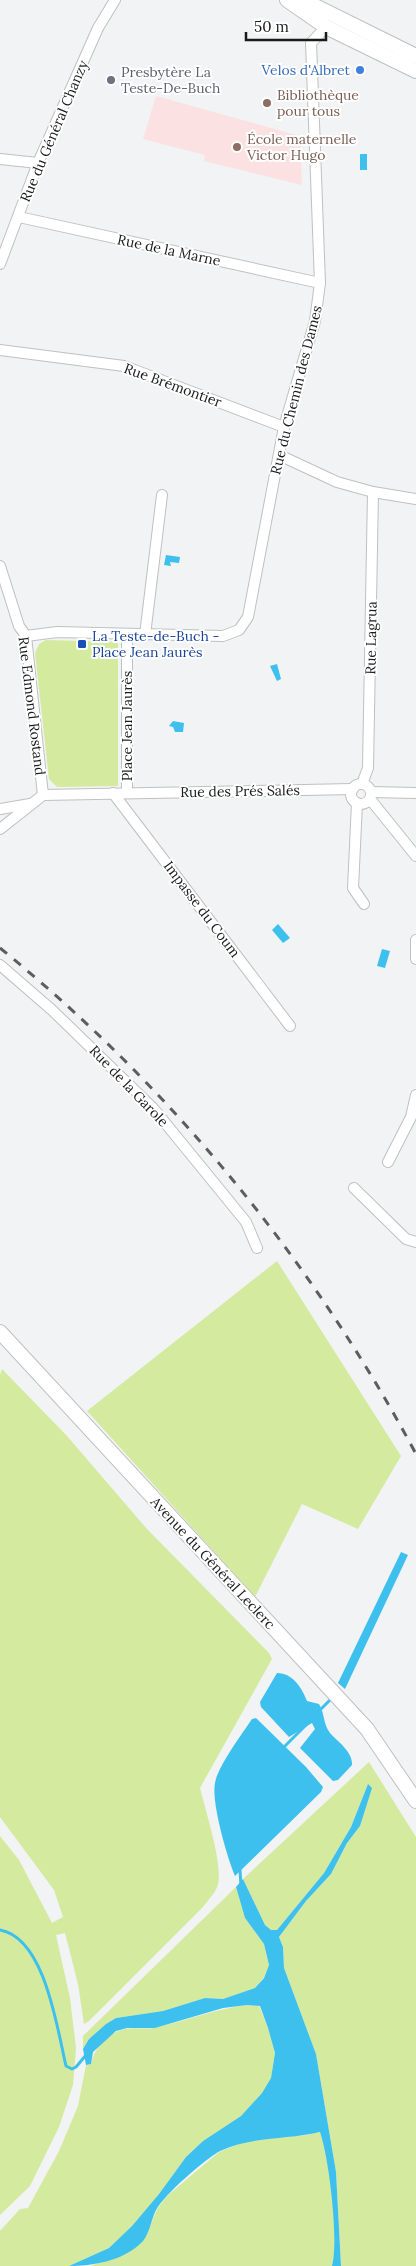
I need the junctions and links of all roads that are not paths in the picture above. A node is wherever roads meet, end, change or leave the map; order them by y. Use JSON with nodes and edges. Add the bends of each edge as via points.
{"nodes":[{"id":1,"x":115,"y":0,"type":"edge"},
{"id":2,"x":287,"y":0,"type":"edge"},
{"id":3,"x":303,"y":0,"type":"edge"},
{"id":4,"x":341,"y":18,"type":"junction"},
{"id":5,"x":330,"y":29,"type":"junction"},
{"id":6,"x":416,"y":56,"type":"edge"},
{"id":7,"x":416,"y":70,"type":"edge"},
{"id":8,"x":0,"y":159,"type":"edge"},
{"id":9,"x":38,"y":163,"type":"junction"},
{"id":10,"x":18,"y":217,"type":"junction"},
{"id":11,"x":0,"y":264,"type":"edge"},
{"id":12,"x":320,"y":283,"type":"junction"},
{"id":13,"x":0,"y":350,"type":"edge"},
{"id":14,"x":284,"y":427,"type":"junction"},
{"id":15,"x":278,"y":455,"type":"junction"},
{"id":16,"x":373,"y":492,"type":"junction"},
{"id":17,"x":416,"y":492,"type":"edge"},
{"id":18,"x":162,"y":495,"type":"dead end"},
{"id":19,"x":416,"y":499,"type":"edge"},
{"id":20,"x":0,"y":566,"type":"edge"},
{"id":21,"x":127,"y":635,"type":"junction"},
{"id":22,"x":145,"y":635,"type":"junction"},
{"id":23,"x":26,"y":636,"type":"junction"},
{"id":24,"x":358,"y":786,"type":"junction"},
{"id":25,"x":113,"y":793,"type":"junction"},
{"id":26,"x":127,"y":793,"type":"junction"},
{"id":27,"x":416,"y":793,"type":"edge"},
{"id":28,"x":43,"y":795,"type":"junction"},
{"id":29,"x":370,"y":796,"type":"junction"},
{"id":30,"x":357,"y":803,"type":"junction"},
{"id":31,"x":31,"y":804,"type":"junction"},
{"id":32,"x":0,"y":809,"type":"edge"},
{"id":33,"x":0,"y":829,"type":"edge"},
{"id":34,"x":416,"y":856,"type":"edge"},
{"id":35,"x":364,"y":904,"type":"dead end"},
{"id":36,"x":416,"y":940,"type":"edge"},
{"id":37,"x":416,"y":959,"type":"edge"},
{"id":38,"x":0,"y":964,"type":"edge"},
{"id":39,"x":290,"y":1026,"type":"dead end"},
{"id":40,"x":416,"y":1095,"type":"edge"},
{"id":41,"x":388,"y":1162,"type":"dead end"},
{"id":42,"x":354,"y":1188,"type":"dead end"},
{"id":43,"x":416,"y":1242,"type":"edge"},
{"id":44,"x":257,"y":1248,"type":"dead end"},
{"id":45,"x":0,"y":1332,"type":"edge"},
{"id":46,"x":416,"y":1801,"type":"edge"}],
"edges":[{"from":1,"to":9,"type":"street","name":"Rue du Général Chanzy","via":[[98,28]]},
{"from":2,"to":5,"type":"main road"},
{"from":3,"to":4,"type":"main road"},
{"from":4,"to":5,"type":"main road","via":[[339,25]]},
{"from":4,"to":6,"type":"main road"},
{"from":5,"to":7,"type":"main road"},
{"from":5,"to":12,"type":"street","name":"Rue du Chemin des Dames","via":[[311,43]]},
{"from":8,"to":9,"type":"street"},
{"from":9,"to":10,"type":"street","name":"Rue du Général Chanzy"},
{"from":10,"to":11,"type":"street","name":"Rue du Général Chanzy"},
{"from":10,"to":12,"type":"street","name":"Rue de la Marne"},
{"from":12,"to":14,"type":"street","name":"Rue du Chemin des Dames","via":[[315,320]]},
{"from":13,"to":14,"type":"street","name":"Rue Brémontier","via":[[124,366]]},
{"from":14,"to":15,"type":"street","name":"Rue du Chemin des Dames"},
{"from":15,"to":16,"type":"street","via":[[338,482]]},
{"from":15,"to":22,"type":"street","name":"Rue du Chemin des Dames","via":[[244,625],[223,636]]},
{"from":16,"to":19,"type":"street"},
{"from":16,"to":24,"type":"street","name":"Rue Lagrua","via":[[368,768]]},
{"from":17,"to":19,"type":"street"},
{"from":18,"to":22,"type":"street"},
{"from":20,"to":23,"type":"street","name":"Rue Edmond Rostand","via":[[19,626]]},
{"from":21,"to":22,"type":"street","name":"Rue du Chemin des Dames"},
{"from":21,"to":23,"type":"street","name":"Rue du Chemin des Dames","via":[[57,632]]},
{"from":21,"to":26,"type":"street","name":"Place Jean Jaurès"},
{"from":23,"to":28,"type":"street","name":"Rue Edmond Rostand"},
{"from":24,"to":26,"type":"street","name":"Rue des Prés Salés"},
{"from":24,"to":29,"type":"street","via":[[368,787]]},
{"from":24,"to":30,"type":"street","via":[[351,795]]},
{"from":25,"to":26,"type":"street","name":"Place Jean Jaurès"},
{"from":25,"to":28,"type":"street","name":"Place Jean Jaurès"},
{"from":25,"to":39,"type":"street","name":"Impasse du Coum"},
{"from":27,"to":29,"type":"street"},
{"from":28,"to":31,"type":"street","name":"Rue Edmond Rostand"},
{"from":29,"to":30,"type":"street","via":[[364,804]]},
{"from":29,"to":34,"type":"street"},
{"from":30,"to":35,"type":"street","via":[[352,888]]},
{"from":31,"to":32,"type":"street"},
{"from":31,"to":33,"type":"street","name":"Rue Edmond Rostand"},
{"from":36,"to":37,"type":"street"},
{"from":38,"to":44,"type":"street","name":"Rue de la Garole","via":[[153,1108],[246,1222]]},
{"from":40,"to":41,"type":"street","via":[[411,1117]]},
{"from":42,"to":43,"type":"street","via":[[406,1239]]},
{"from":45,"to":46,"type":"main road","name":"Avenue du Général Leclerc","via":[[367,1729]]}]}
